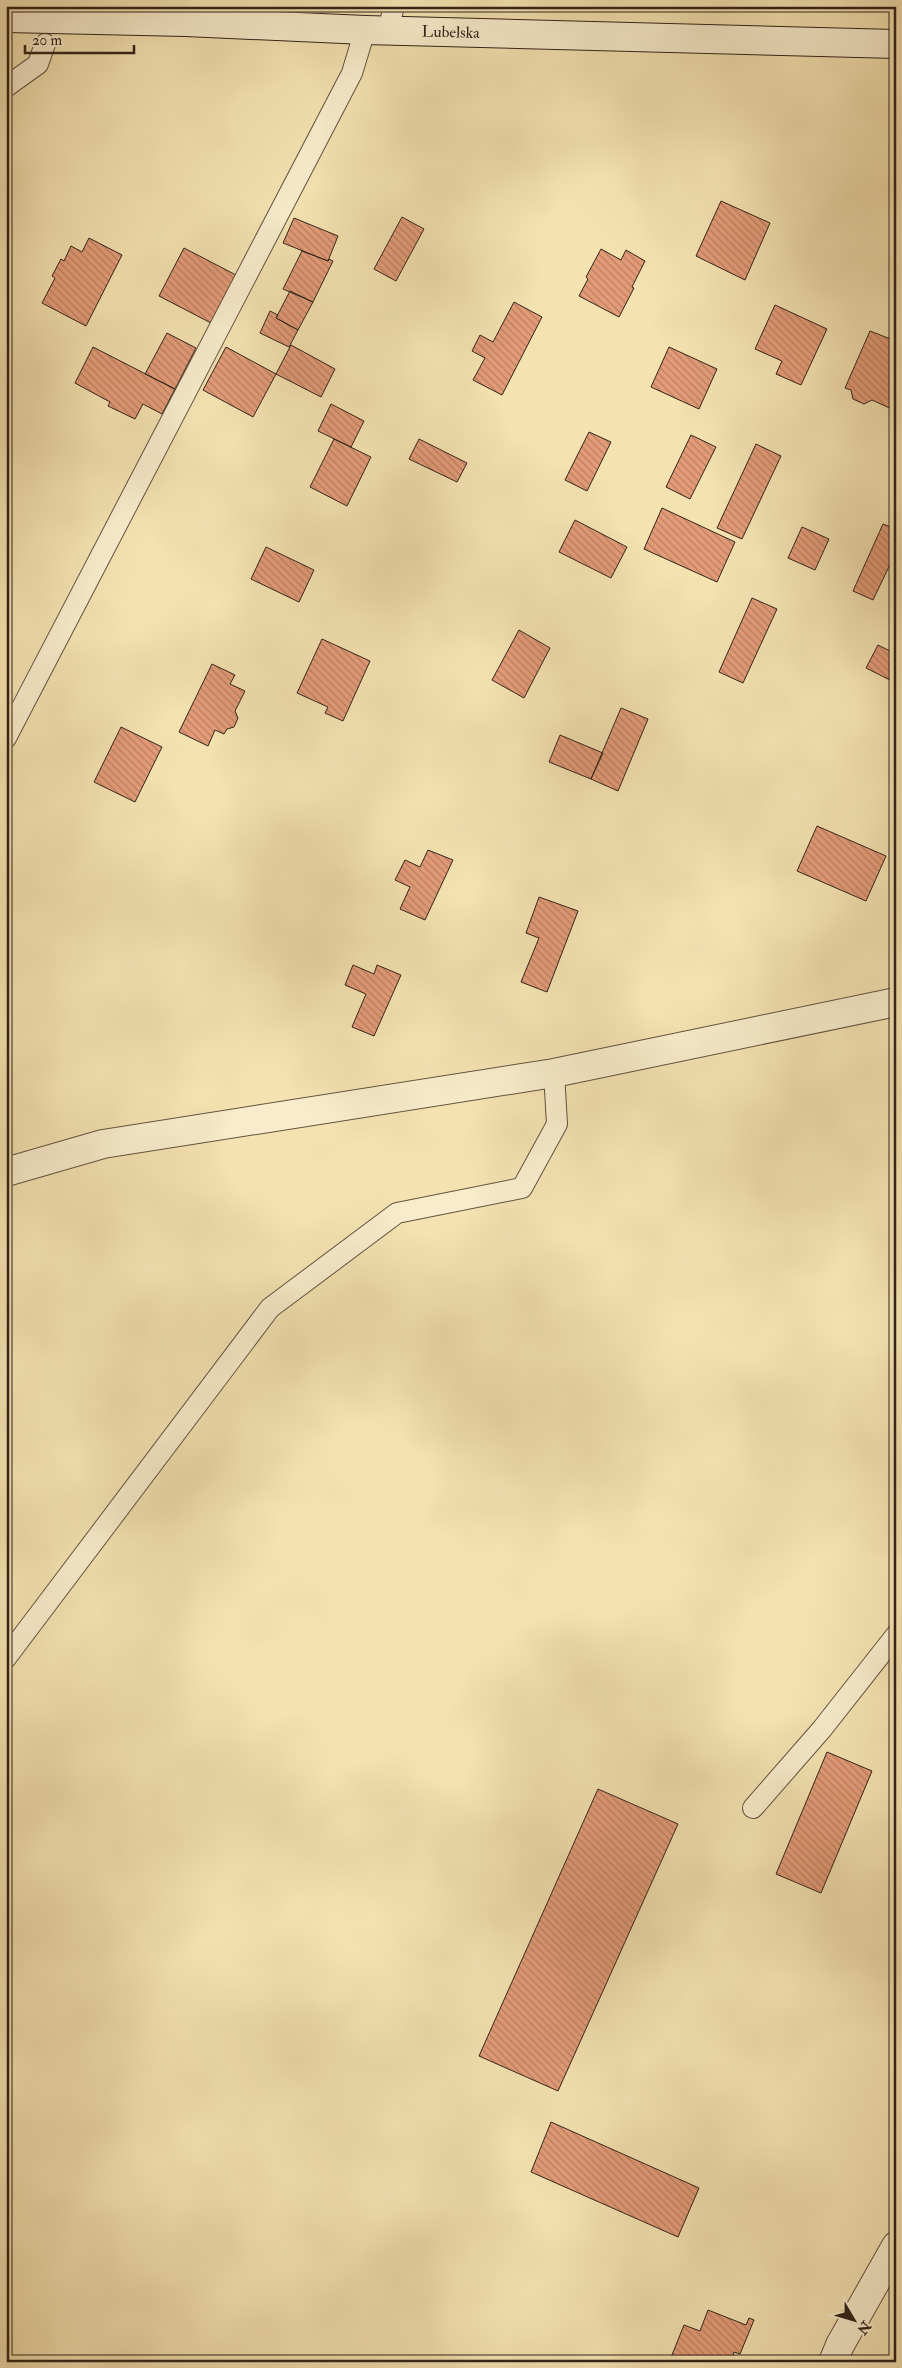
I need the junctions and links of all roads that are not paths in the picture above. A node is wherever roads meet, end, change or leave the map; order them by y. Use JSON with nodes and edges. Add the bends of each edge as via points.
{"nodes":[{"id":1,"x":6,"y":18,"type":"edge"},
{"id":2,"x":382,"y":22,"type":"edge"},
{"id":3,"x":44,"y":44,"type":"dead end"},
{"id":4,"x":896,"y":44,"type":"edge"},
{"id":5,"x":6,"y":87,"type":"edge"},
{"id":6,"x":6,"y":738,"type":"edge"},
{"id":7,"x":896,"y":1002,"type":"edge"},
{"id":8,"x":554,"y":1074,"type":"junction"},
{"id":9,"x":6,"y":1172,"type":"edge"},
{"id":10,"x":896,"y":1635,"type":"edge"},
{"id":11,"x":6,"y":1658,"type":"edge"},
{"id":12,"x":753,"y":1808,"type":"dead end"},
{"id":13,"x":896,"y":2246,"type":"edge"},
{"id":14,"x":834,"y":2362,"type":"edge"}],
"edges":[{"from":1,"to":2,"type":"street","name":"Lubelska"},
{"from":2,"to":4,"type":"street","name":"Lubelska"},
{"from":2,"to":6,"type":"lane","via":[[352,72]]},
{"from":3,"to":5,"type":"lane","via":[[38,64]]},
{"from":7,"to":8,"type":"street"},
{"from":8,"to":9,"type":"street","via":[[103,1144]]},
{"from":8,"to":11,"type":"lane","via":[[557,1124],[522,1188],[397,1213],[270,1308]]},
{"from":10,"to":12,"type":"lane","via":[[822,1729]]},
{"from":13,"to":14,"type":"street","via":[[840,2345]]}]}
